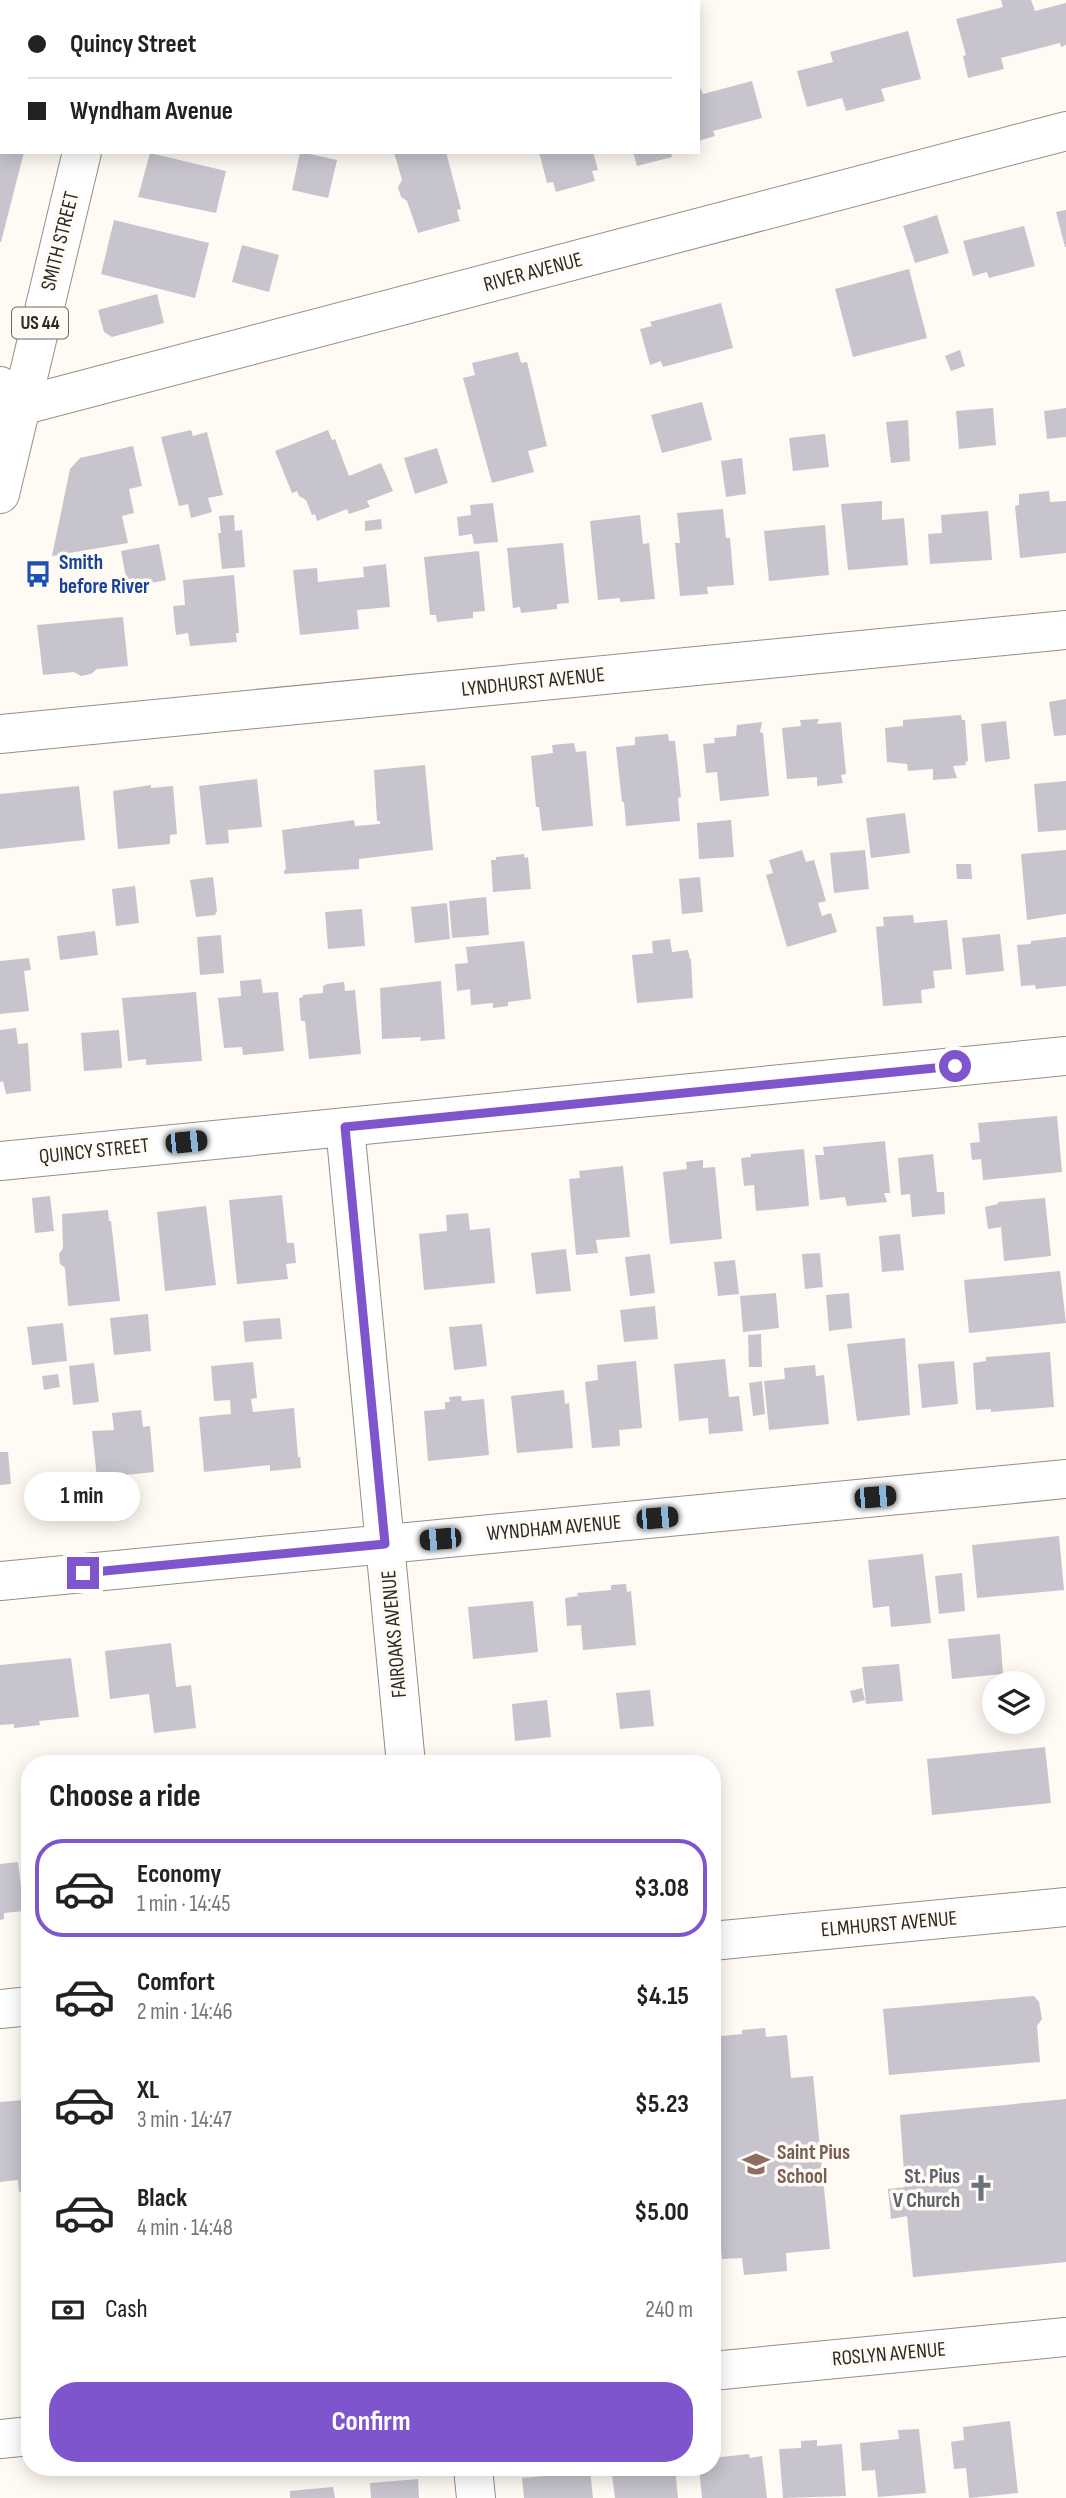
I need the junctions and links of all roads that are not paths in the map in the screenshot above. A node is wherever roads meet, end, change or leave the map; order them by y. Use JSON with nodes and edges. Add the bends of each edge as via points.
{"nodes":[{"id":1,"x":1066,"y":131,"type":"edge"},
{"id":2,"x":81,"y":154,"type":"edge"},
{"id":3,"x":7,"y":402,"type":"edge"},
{"id":4,"x":0,"y":494,"type":"edge"},
{"id":5,"x":1066,"y":630,"type":"edge"},
{"id":6,"x":0,"y":734,"type":"edge"},
{"id":7,"x":1066,"y":1055,"type":"edge"},
{"id":8,"x":345,"y":1127,"type":"junction"},
{"id":9,"x":0,"y":1161,"type":"edge"},
{"id":10,"x":1066,"y":1479,"type":"edge"},
{"id":11,"x":385,"y":1544,"type":"junction"},
{"id":12,"x":0,"y":1581,"type":"edge"},
{"id":13,"x":405,"y":1755,"type":"edge"},
{"id":14,"x":1066,"y":1907,"type":"edge"},
{"id":15,"x":721,"y":1940,"type":"edge"},
{"id":16,"x":21,"y":2007,"type":"edge"},
{"id":17,"x":0,"y":2009,"type":"edge"},
{"id":18,"x":1066,"y":2337,"type":"edge"},
{"id":19,"x":721,"y":2370,"type":"edge"},
{"id":20,"x":21,"y":2437,"type":"edge"},
{"id":21,"x":0,"y":2439,"type":"edge"},
{"id":22,"x":475,"y":2476,"type":"edge"},
{"id":23,"x":476,"y":2498,"type":"edge"}],
"edges":[{"from":1,"to":3,"type":"street","name":"RIVER AVENUE"},
{"from":2,"to":3,"type":"street","name":"SMITH STREET","number":"US 44"},
{"from":3,"to":4,"type":"street","name":"SMITH STREET","number":"US 44"},
{"from":5,"to":6,"type":"street","name":"LYNDHURST AVENUE"},
{"from":7,"to":8,"type":"street","name":"QUINCY STREET"},
{"from":8,"to":9,"type":"street","name":"QUINCY STREET"},
{"from":8,"to":11,"type":"street","name":"FAIROAKS AVENUE"},
{"from":10,"to":11,"type":"street","name":"WYNDHAM AVENUE"},
{"from":11,"to":12,"type":"street","name":"WYNDHAM AVENUE"},
{"from":11,"to":13,"type":"street","name":"FAIROAKS AVENUE"},
{"from":14,"to":15,"type":"street","name":"ELMHURST AVENUE"},
{"from":16,"to":17,"type":"street"},
{"from":18,"to":19,"type":"street","name":"ROSLYN AVENUE"},
{"from":20,"to":21,"type":"street"},
{"from":22,"to":23,"type":"street"}]}
